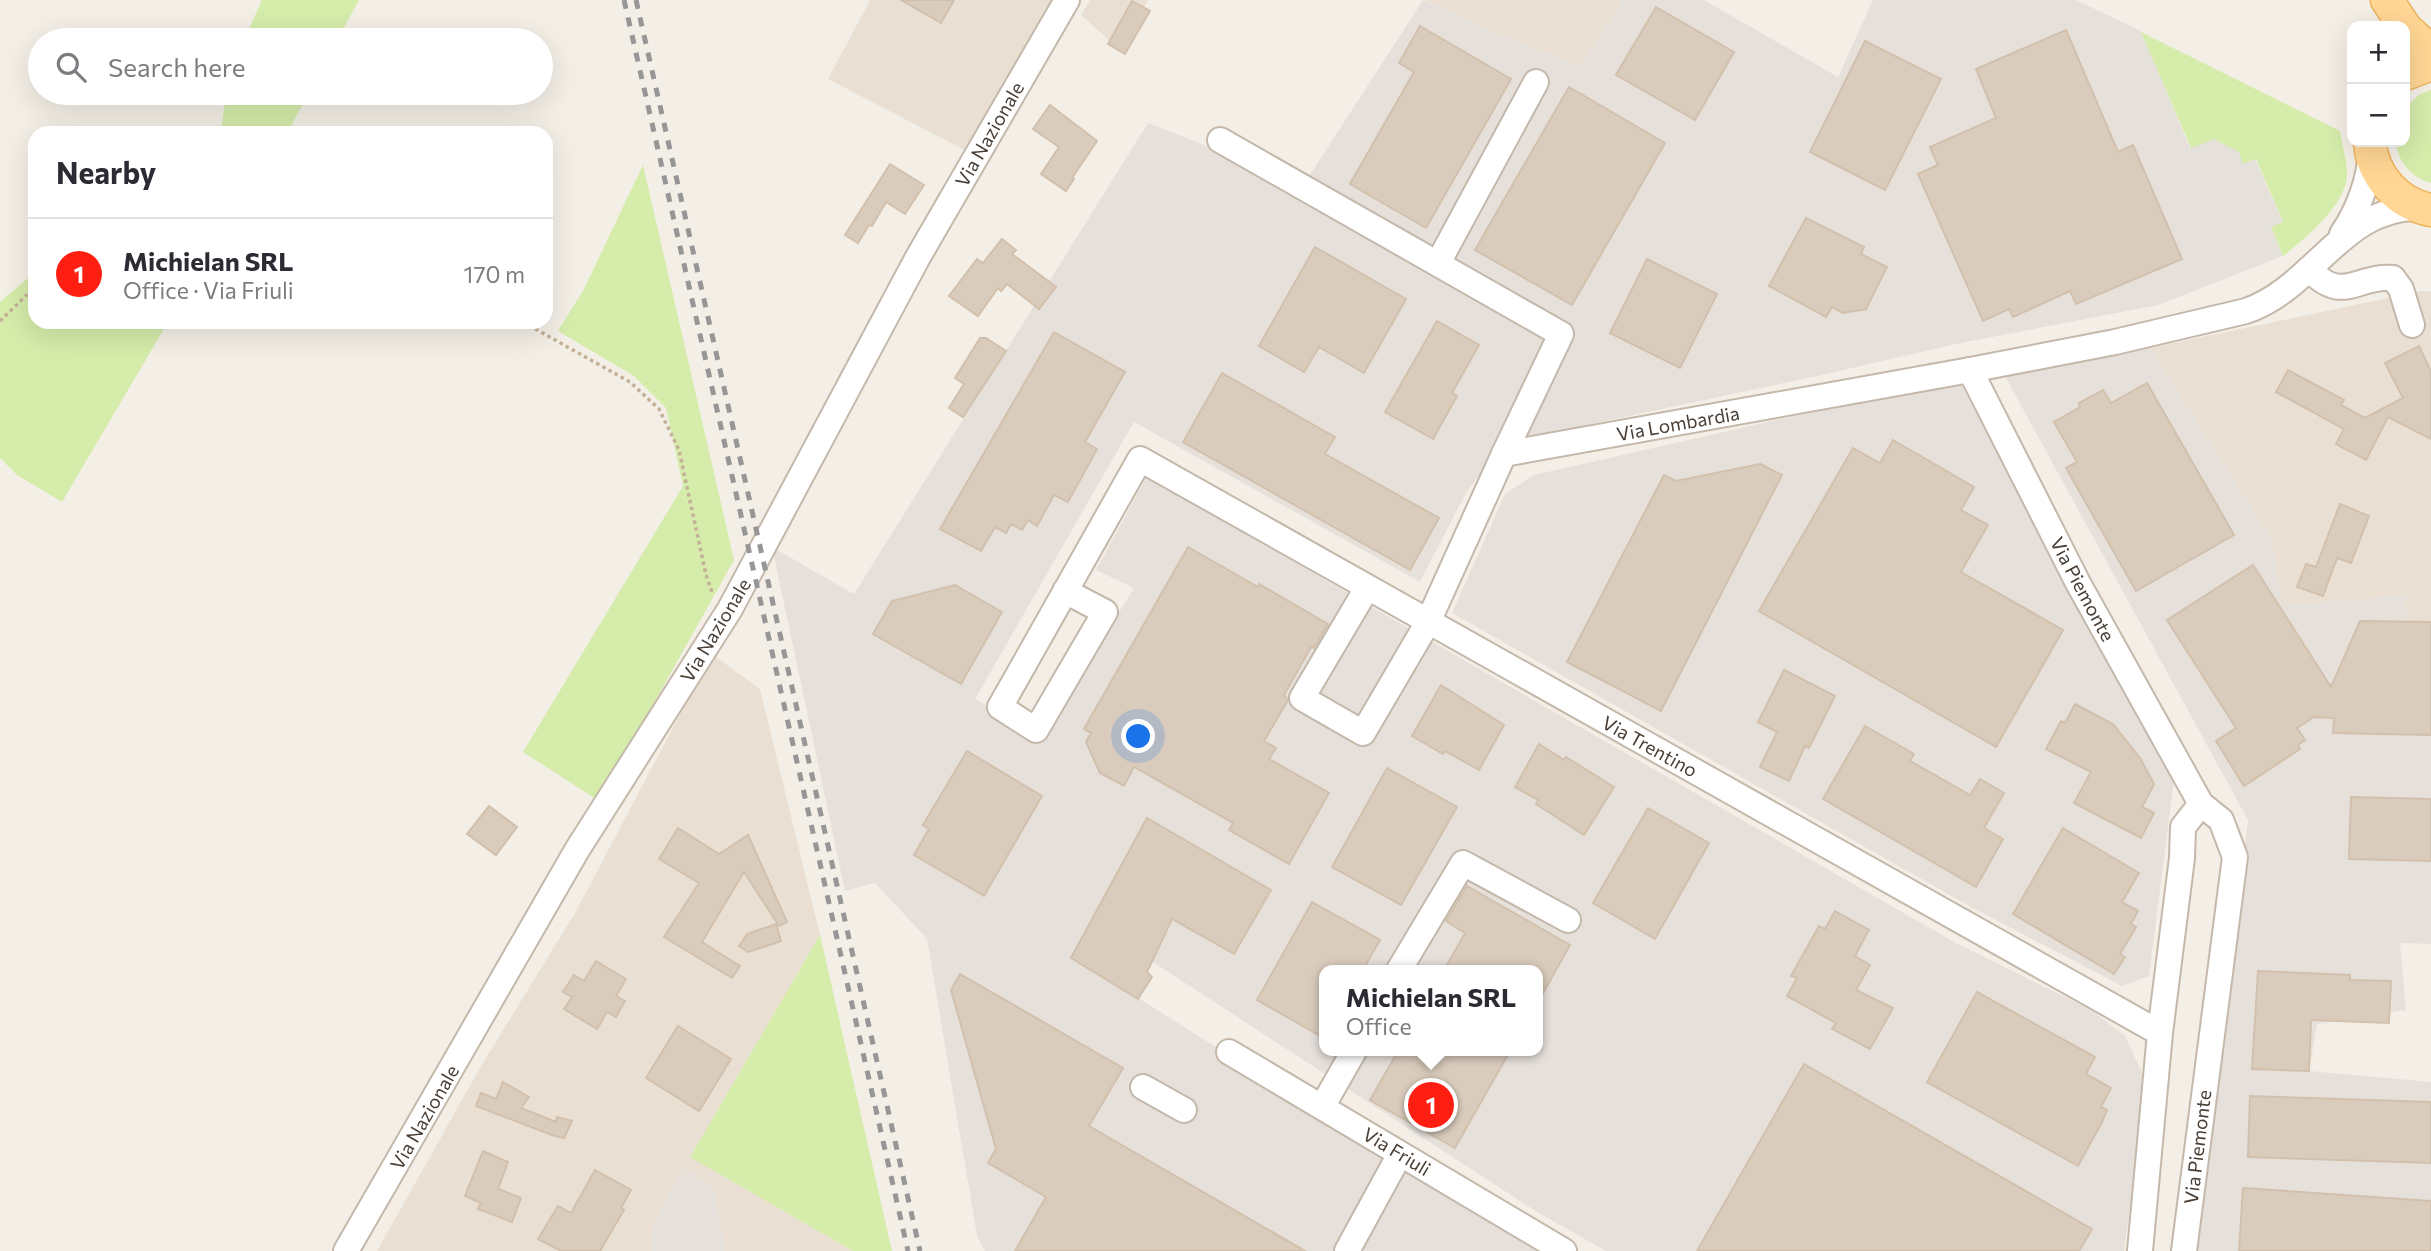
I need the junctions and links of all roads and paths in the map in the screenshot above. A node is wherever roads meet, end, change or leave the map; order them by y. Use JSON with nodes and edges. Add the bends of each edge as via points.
{"nodes":[{"id":1,"x":1067,"y":0,"type":"edge"},
{"id":2,"x":2378,"y":0,"type":"edge"},
{"id":3,"x":2387,"y":0,"type":"edge"},
{"id":4,"x":2382,"y":21,"type":"edge"},
{"id":5,"x":2400,"y":21,"type":"edge"},
{"id":6,"x":2410,"y":32,"type":"edge"},
{"id":7,"x":2431,"y":51,"type":"edge"},
{"id":8,"x":2431,"y":64,"type":"edge"},
{"id":9,"x":2410,"y":72,"type":"edge"},
{"id":10,"x":1536,"y":82,"type":"dead end"},
{"id":11,"x":1220,"y":140,"type":"dead end"},
{"id":12,"x":2370,"y":147,"type":"edge"},
{"id":13,"x":2370,"y":147,"type":"edge"},
{"id":14,"x":2428,"y":209,"type":"edge"},
{"id":15,"x":2332,"y":248,"type":"junction"},
{"id":16,"x":1438,"y":263,"type":"junction"},
{"id":17,"x":2309,"y":269,"type":"junction"},
{"id":18,"x":28,"y":294,"type":"edge"},
{"id":19,"x":0,"y":321,"type":"edge"},
{"id":20,"x":2412,"y":325,"type":"dead end"},
{"id":21,"x":535,"y":329,"type":"edge"},
{"id":22,"x":1970,"y":370,"type":"junction"},
{"id":23,"x":1504,"y":454,"type":"junction"},
{"id":24,"x":1367,"y":588,"type":"junction"},
{"id":25,"x":1065,"y":591,"type":"junction"},
{"id":26,"x":730,"y":609,"type":"junction"},
{"id":27,"x":1429,"y":622,"type":"junction"},
{"id":28,"x":2201,"y":804,"type":"junction"},
{"id":29,"x":1568,"y":920,"type":"dead end"},
{"id":30,"x":1402,"y":965,"type":"edge"},
{"id":31,"x":2160,"y":1033,"type":"junction"},
{"id":32,"x":1229,"y":1052,"type":"dead end"},
{"id":33,"x":1351,"y":1056,"type":"edge"},
{"id":34,"x":1143,"y":1087,"type":"dead end"},
{"id":35,"x":1322,"y":1107,"type":"junction"},
{"id":36,"x":1184,"y":1110,"type":"dead end"},
{"id":37,"x":1400,"y":1154,"type":"junction"},
{"id":38,"x":346,"y":1251,"type":"edge"},
{"id":39,"x":1347,"y":1251,"type":"edge"},
{"id":40,"x":1564,"y":1251,"type":"edge"},
{"id":41,"x":2140,"y":1251,"type":"edge"},
{"id":42,"x":2183,"y":1251,"type":"edge"}],
"edges":[{"from":1,"to":26,"type":"street","name":"Via Nazionale","via":[[918,257]]},
{"from":2,"to":4,"type":"main road"},
{"from":3,"to":5,"type":"main road"},
{"from":6,"to":7,"type":"main road"},
{"from":8,"to":9,"type":"main road"},
{"from":10,"to":16,"type":"street"},
{"from":11,"to":16,"type":"street"},
{"from":12,"to":14,"type":"main road","via":[[2388,186],[2403,199]]},
{"from":13,"to":15,"type":"street","name":"Via Lombardia","via":[[2359,203]]},
{"from":14,"to":15,"type":"street","name":"Via Lombardia","via":[[2394,210],[2370,218]]},
{"from":15,"to":17,"type":"street","name":"Via Lombardia"},
{"from":16,"to":23,"type":"street","via":[[1561,334]]},
{"from":17,"to":20,"type":"street","via":[[2325,284],[2339,288],[2393,278]]},
{"from":17,"to":22,"type":"street","name":"Via Lombardia","via":[[2267,303],[2246,311]]},
{"from":18,"to":19,"type":"path"},
{"from":21,"to":26,"type":"path","via":[[630,382],[659,409],[679,450],[715,601]]},
{"from":22,"to":23,"type":"street","name":"Via Lombardia"},
{"from":22,"to":28,"type":"street","name":"Via Piemonte","via":[[2078,583]]},
{"from":23,"to":27,"type":"street"},
{"from":24,"to":25,"type":"street","name":"Via Trentino","via":[[1140,458]]},
{"from":24,"to":27,"type":"street","name":"Via Trentino"},
{"from":24,"to":27,"type":"street","via":[[1302,698],[1363,733]]},
{"from":25,"to":25,"type":"street","via":[[1000,707],[1036,730],[1105,612]]},
{"from":26,"to":38,"type":"street","name":"Via Nazionale","via":[[577,850]]},
{"from":27,"to":31,"type":"street","name":"Via Trentino"},
{"from":28,"to":31,"type":"street","via":[[2183,827]]},
{"from":28,"to":42,"type":"street","name":"Via Piemonte","via":[[2221,820],[2235,858]]},
{"from":29,"to":30,"type":"street","via":[[1464,863]]},
{"from":31,"to":41,"type":"street"},
{"from":32,"to":35,"type":"street","name":"Via Friuli"},
{"from":33,"to":35,"type":"street"},
{"from":34,"to":36,"type":"street"},
{"from":35,"to":37,"type":"street","name":"Via Friuli"},
{"from":37,"to":39,"type":"street"},
{"from":37,"to":40,"type":"street","name":"Via Friuli"}]}
